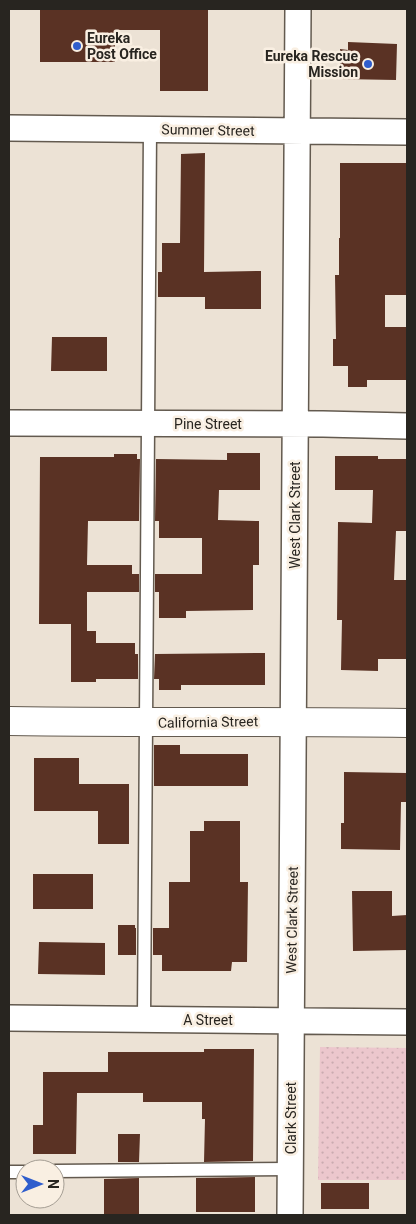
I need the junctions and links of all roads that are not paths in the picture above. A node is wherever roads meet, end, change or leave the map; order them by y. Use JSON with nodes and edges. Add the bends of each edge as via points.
{"nodes":[{"id":1,"x":298,"y":9,"type":"edge"},
{"id":2,"x":9,"y":128,"type":"edge"},
{"id":3,"x":150,"y":129,"type":"junction"},
{"id":4,"x":297,"y":131,"type":"junction"},
{"id":5,"x":407,"y":132,"type":"edge"},
{"id":6,"x":9,"y":423,"type":"edge"},
{"id":7,"x":149,"y":424,"type":"junction"},
{"id":8,"x":296,"y":424,"type":"junction"},
{"id":9,"x":407,"y":426,"type":"edge"},
{"id":10,"x":9,"y":721,"type":"edge"},
{"id":11,"x":294,"y":721,"type":"junction"},
{"id":12,"x":147,"y":723,"type":"junction"},
{"id":13,"x":407,"y":723,"type":"edge"},
{"id":14,"x":9,"y":1018,"type":"edge"},
{"id":15,"x":144,"y":1020,"type":"junction"},
{"id":16,"x":291,"y":1020,"type":"junction"},
{"id":17,"x":407,"y":1022,"type":"edge"},
{"id":18,"x":291,"y":1169,"type":"junction"},
{"id":19,"x":65,"y":1171,"type":"edge"},
{"id":20,"x":290,"y":1215,"type":"edge"}],
"edges":[{"from":1,"to":4,"type":"street","name":"West Clark Street"},
{"from":2,"to":3,"type":"street","name":"Summer Street"},
{"from":3,"to":4,"type":"street","name":"Summer Street"},
{"from":3,"to":7,"type":"lane"},
{"from":4,"to":5,"type":"street","name":"Summer Street"},
{"from":4,"to":8,"type":"street","name":"West Clark Street"},
{"from":6,"to":7,"type":"street","name":"Pine Street"},
{"from":7,"to":8,"type":"street","name":"Pine Street"},
{"from":7,"to":12,"type":"lane"},
{"from":8,"to":9,"type":"street","name":"Pine Street"},
{"from":8,"to":11,"type":"street","name":"West Clark Street"},
{"from":10,"to":12,"type":"street","name":"California Street"},
{"from":11,"to":12,"type":"street","name":"California Street"},
{"from":11,"to":13,"type":"street","name":"California Street"},
{"from":11,"to":16,"type":"street","name":"West Clark Street"},
{"from":12,"to":15,"type":"lane"},
{"from":14,"to":15,"type":"street","name":"A Street"},
{"from":15,"to":16,"type":"street","name":"A Street"},
{"from":16,"to":17,"type":"street","name":"A Street"},
{"from":16,"to":18,"type":"street","name":"Clark Street"},
{"from":18,"to":19,"type":"lane"},
{"from":18,"to":20,"type":"street","name":"Clark Street"}]}
